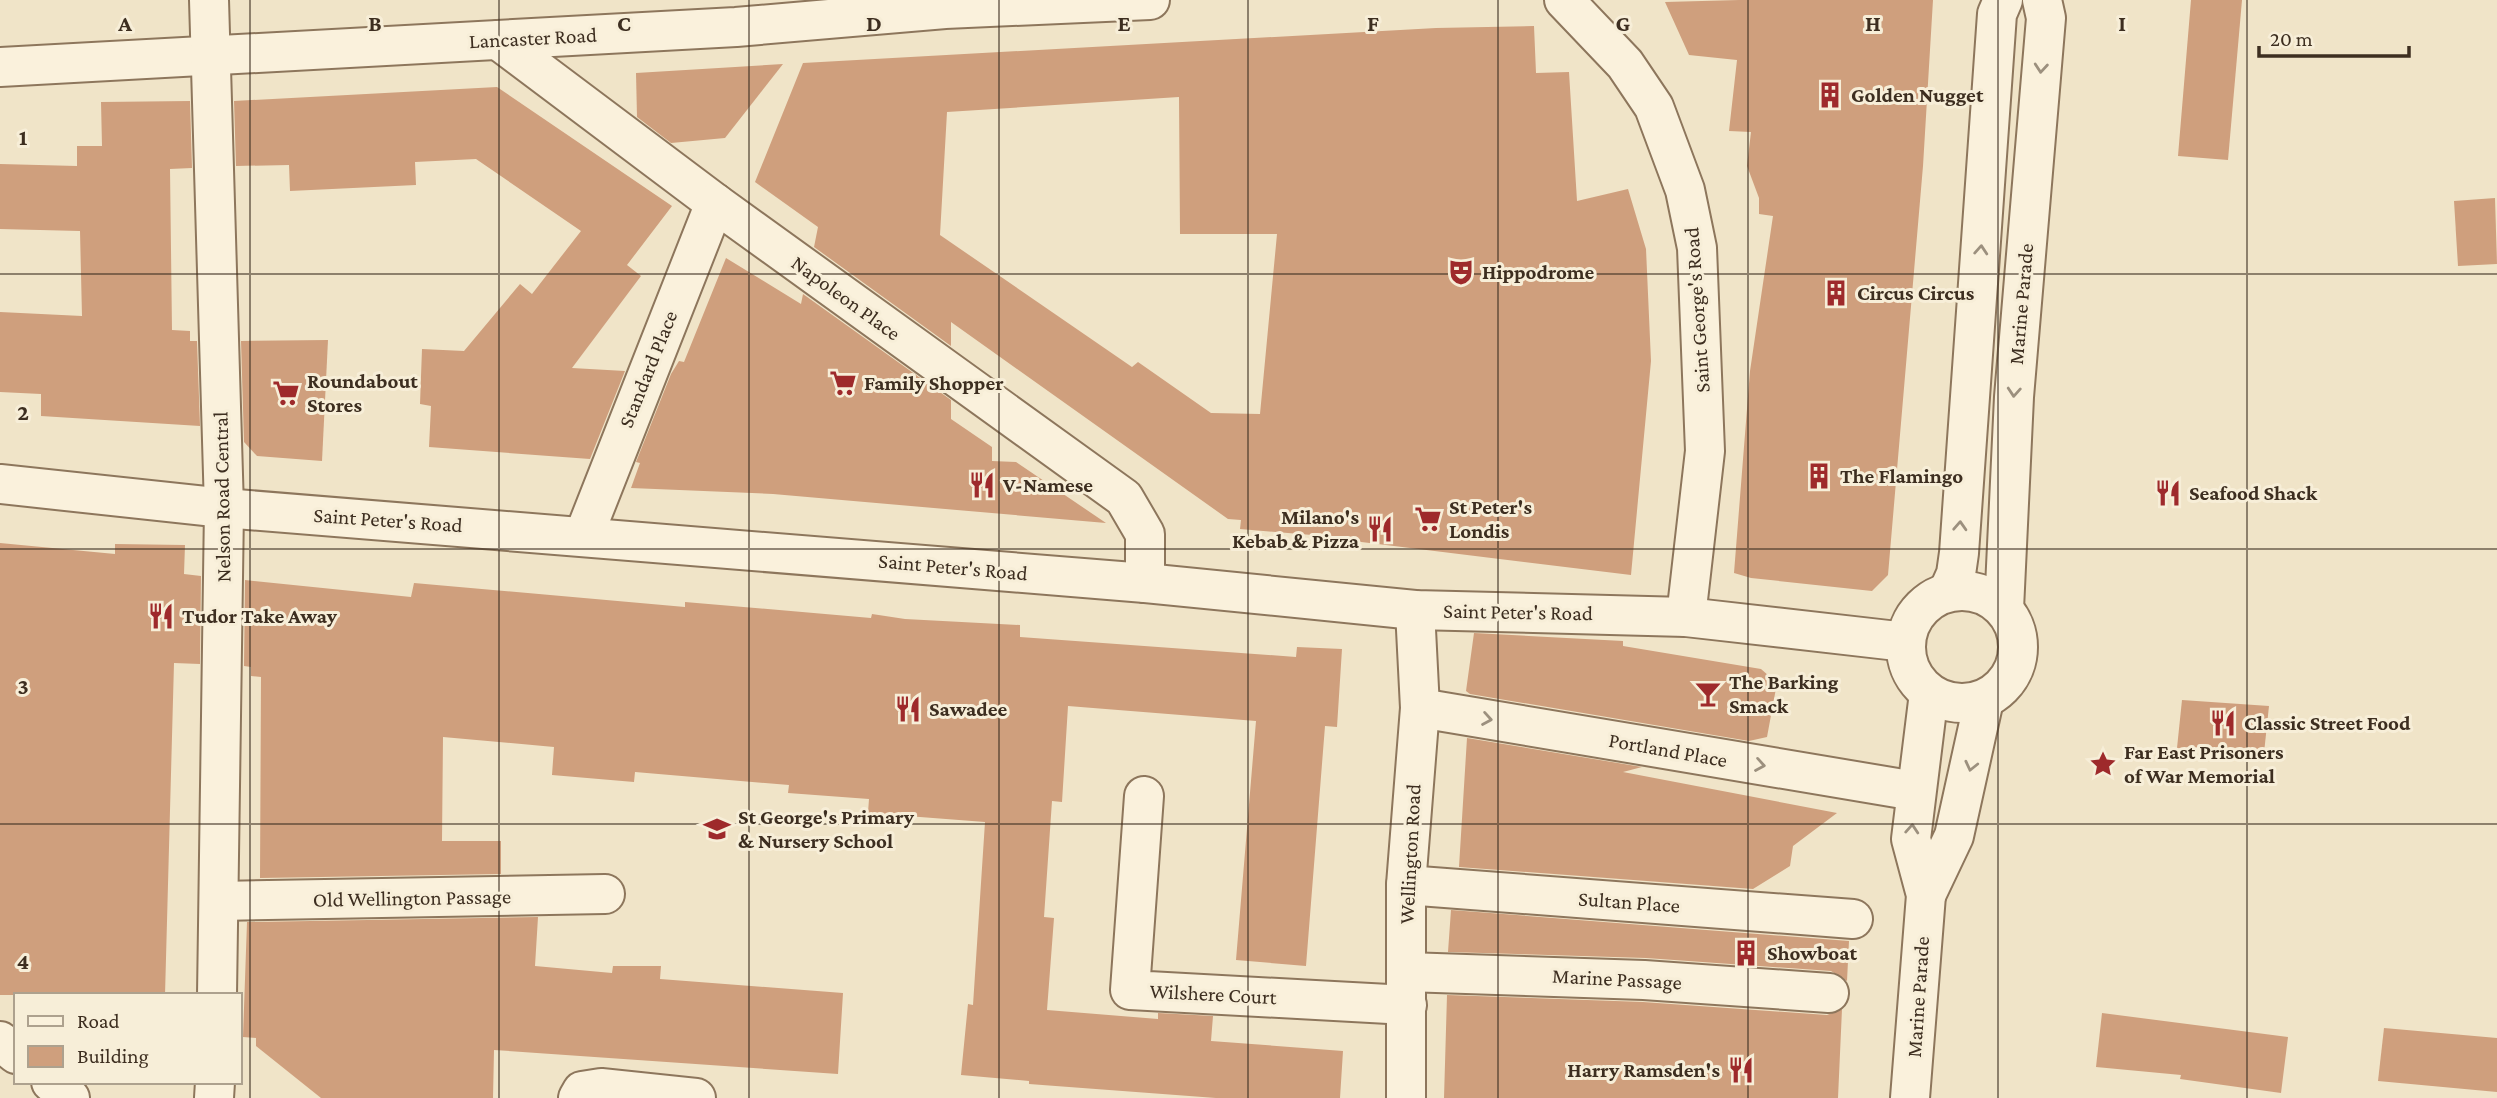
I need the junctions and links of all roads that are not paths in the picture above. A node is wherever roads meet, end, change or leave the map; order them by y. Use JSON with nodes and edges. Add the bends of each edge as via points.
{"nodes":[{"id":1,"x":209,"y":0,"type":"edge"},
{"id":2,"x":1150,"y":0,"type":"edge"},
{"id":3,"x":1564,"y":0,"type":"edge"},
{"id":4,"x":2003,"y":0,"type":"edge"},
{"id":5,"x":2042,"y":0,"type":"edge"},
{"id":6,"x":945,"y":5,"type":"edge"},
{"id":7,"x":736,"y":13,"type":"edge"},
{"id":8,"x":498,"y":40,"type":"junction"},
{"id":9,"x":211,"y":55,"type":"junction"},
{"id":10,"x":0,"y":67,"type":"edge"},
{"id":11,"x":715,"y":203,"type":"junction"},
{"id":12,"x":0,"y":484,"type":"edge"},
{"id":13,"x":224,"y":508,"type":"junction"},
{"id":14,"x":584,"y":535,"type":"junction"},
{"id":15,"x":1145,"y":583,"type":"junction"},
{"id":16,"x":1948,"y":592,"type":"junction"},
{"id":17,"x":2004,"y":609,"type":"junction"},
{"id":18,"x":1415,"y":610,"type":"junction"},
{"id":19,"x":1686,"y":617,"type":"junction"},
{"id":20,"x":1906,"y":642,"type":"junction"},
{"id":21,"x":1929,"y":693,"type":"junction"},
{"id":22,"x":1984,"y":700,"type":"junction"},
{"id":23,"x":1420,"y":708,"type":"junction"},
{"id":24,"x":1916,"y":791,"type":"junction"},
{"id":25,"x":1144,"y":796,"type":"dead end"},
{"id":26,"x":1406,"y":885,"type":"junction"},
{"id":27,"x":605,"y":894,"type":"dead end"},
{"id":28,"x":1926,"y":895,"type":"junction"},
{"id":29,"x":219,"y":901,"type":"junction"},
{"id":30,"x":1853,"y":919,"type":"dead end"},
{"id":31,"x":1406,"y":989,"type":"junction"},
{"id":32,"x":217,"y":993,"type":"edge"},
{"id":33,"x":1829,"y":993,"type":"dead end"},
{"id":34,"x":0,"y":1041,"type":"edge"},
{"id":35,"x":14,"y":1052,"type":"edge"},
{"id":36,"x":54,"y":1084,"type":"edge"},
{"id":37,"x":590,"y":1093,"type":"edge"},
{"id":38,"x":71,"y":1098,"type":"edge"},
{"id":39,"x":696,"y":1098,"type":"edge"},
{"id":40,"x":1406,"y":1098,"type":"edge"},
{"id":41,"x":1910,"y":1098,"type":"edge"}],
"edges":[{"from":1,"to":9,"type":"street","name":"Nelson Road Central"},
{"from":2,"to":6,"type":"street","name":"Lancaster Road"},
{"from":3,"to":19,"type":"street","name":"Saint George's Road","via":[[1625,64],[1654,107],[1685,190],[1698,248],[1705,451]]},
{"from":16,"to":4,"type":"street","name":"Marine Parade","one_way":true,"via":[[1959,553],[1997,13]]},
{"from":5,"to":17,"type":"street","name":"Marine Parade","one_way":true,"via":[[2046,18],[2014,397]]},
{"from":6,"to":7,"type":"street","name":"Lancaster Road"},
{"from":7,"to":8,"type":"street","name":"Lancaster Road"},
{"from":8,"to":9,"type":"street","name":"Lancaster Road"},
{"from":8,"to":11,"type":"street","name":"Napoleon Place"},
{"from":9,"to":10,"type":"street","name":"Lancaster Road"},
{"from":9,"to":13,"type":"street","name":"Nelson Road Central"},
{"from":11,"to":14,"type":"street","name":"Standard Place"},
{"from":11,"to":15,"type":"street","name":"Napoleon Place","via":[[1124,498],[1145,534]]},
{"from":12,"to":13,"type":"street","name":"Saint Peter's Road"},
{"from":13,"to":14,"type":"street","name":"Saint Peter's Road"},
{"from":13,"to":29,"type":"street","name":"Nelson Road Central"},
{"from":14,"to":15,"type":"street","name":"Saint Peter's Road"},
{"from":15,"to":18,"type":"street","name":"Saint Peter's Road"},
{"from":16,"to":17,"type":"street","via":[[1979,593]]},
{"from":16,"to":20,"type":"street","via":[[1919,611]]},
{"from":17,"to":22,"type":"street","name":"Marine Parade","via":[[2015,624],[2018,659],[2006,683]]},
{"from":18,"to":19,"type":"street","name":"Saint Peter's Road"},
{"from":18,"to":23,"type":"street","name":"Wellington Road"},
{"from":19,"to":20,"type":"street","name":"Saint Peter's Road"},
{"from":20,"to":21,"type":"street","via":[[1910,670]]},
{"from":21,"to":22,"type":"street","via":[[1956,704]]},
{"from":21,"to":24,"type":"street","name":"Marine Parade"},
{"from":22,"to":28,"type":"street","name":"Marine Parade","one_way":true,"via":[[1954,836]]},
{"from":23,"to":24,"type":"street","name":"Portland Place","one_way":true},
{"from":23,"to":26,"type":"street","name":"Wellington Road"},
{"from":28,"to":24,"type":"street","name":"Marine Parade","one_way":true,"via":[[1911,839]]},
{"from":25,"to":31,"type":"street","name":"Wilshere Court","via":[[1130,990]]},
{"from":26,"to":30,"type":"street","name":"Sultan Place"},
{"from":26,"to":31,"type":"street","name":"Wellington Road"},
{"from":27,"to":29,"type":"street","name":"Old Wellington Passage"},
{"from":28,"to":41,"type":"street","name":"Marine Parade"},
{"from":29,"to":32,"type":"street","name":"Nelson Road Central"},
{"from":31,"to":33,"type":"street","name":"Marine Passage","via":[[1644,980]]},
{"from":31,"to":40,"type":"street","name":"Wellington Road"},
{"from":34,"to":35,"type":"street"},
{"from":36,"to":38,"type":"street"},
{"from":37,"to":39,"type":"street"}]}
